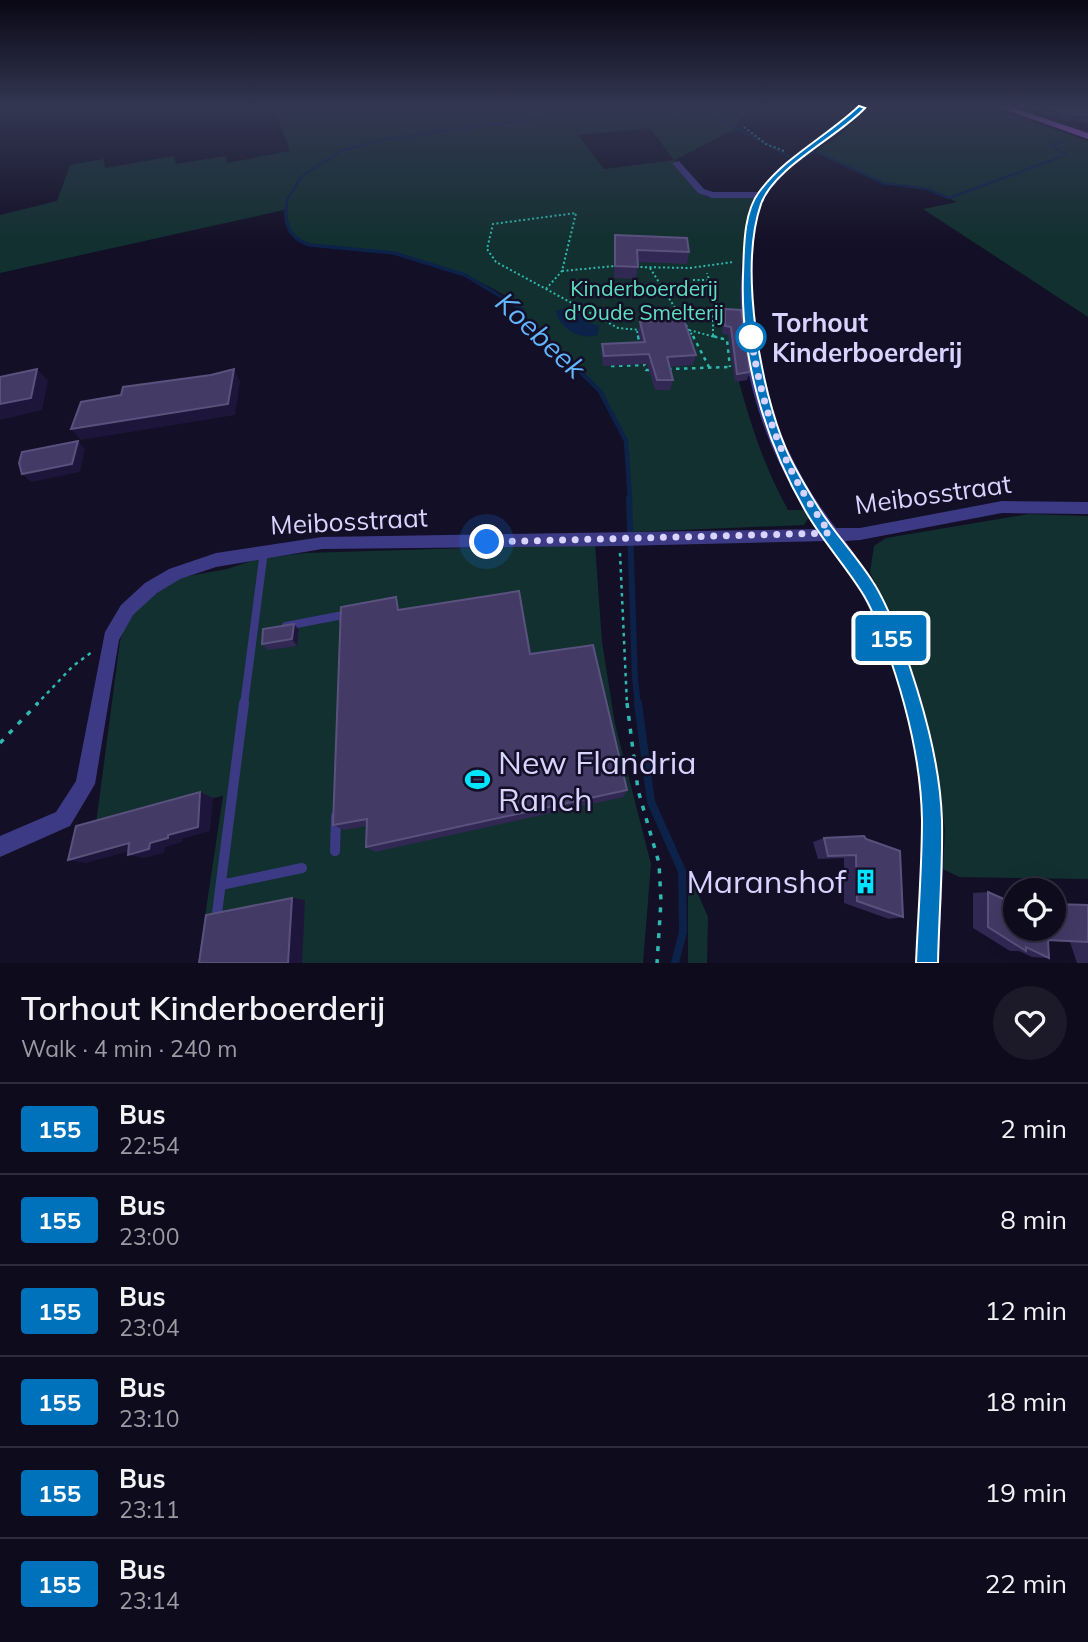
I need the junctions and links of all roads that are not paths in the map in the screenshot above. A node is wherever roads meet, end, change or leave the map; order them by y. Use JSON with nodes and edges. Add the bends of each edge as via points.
{"nodes":[{"id":1,"x":802,"y":153,"type":"edge"},
{"id":2,"x":676,"y":163,"type":"dead end"},
{"id":3,"x":761,"y":195,"type":"junction"},
{"id":4,"x":1088,"y":508,"type":"edge"},
{"id":5,"x":830,"y":533,"type":"junction"},
{"id":6,"x":264,"y":551,"type":"junction"},
{"id":7,"x":279,"y":627,"type":"edge"},
{"id":8,"x":342,"y":629,"type":"edge"},
{"id":9,"x":267,"y":630,"type":"edge"},
{"id":10,"x":254,"y":632,"type":"junction"},
{"id":11,"x":336,"y":809,"type":"edge"},
{"id":12,"x":0,"y":847,"type":"edge"},
{"id":13,"x":335,"y":850,"type":"dead end"},
{"id":14,"x":302,"y":868,"type":"dead end"},
{"id":15,"x":221,"y":885,"type":"junction"},
{"id":16,"x":214,"y":937,"type":"edge"},
{"id":17,"x":927,"y":963,"type":"edge"}],
"edges":[{"from":1,"to":3,"type":"street"},
{"from":2,"to":3,"type":"street","via":[[701,191]]},
{"from":3,"to":5,"type":"street","via":[[747,262],[756,367],[788,468]]},
{"from":4,"to":5,"type":"street","name":"Meibosstraat","via":[[1002,508],[860,534]]},
{"from":5,"to":6,"type":"street","name":"Meibosstraat","via":[[322,543]]},
{"from":5,"to":17,"type":"street","via":[[869,589],[911,699],[932,818]]},
{"from":6,"to":10,"type":"lane"},
{"from":6,"to":12,"type":"street","name":"Meibosstraat","via":[[176,574],[151,588],[127,610],[111,638],[85,784],[63,819]]},
{"from":7,"to":8,"type":"lane","via":[[343,615]]},
{"from":9,"to":10,"type":"lane"},
{"from":10,"to":15,"type":"lane"},
{"from":11,"to":13,"type":"lane"},
{"from":14,"to":15,"type":"lane"},
{"from":15,"to":16,"type":"lane"}]}
